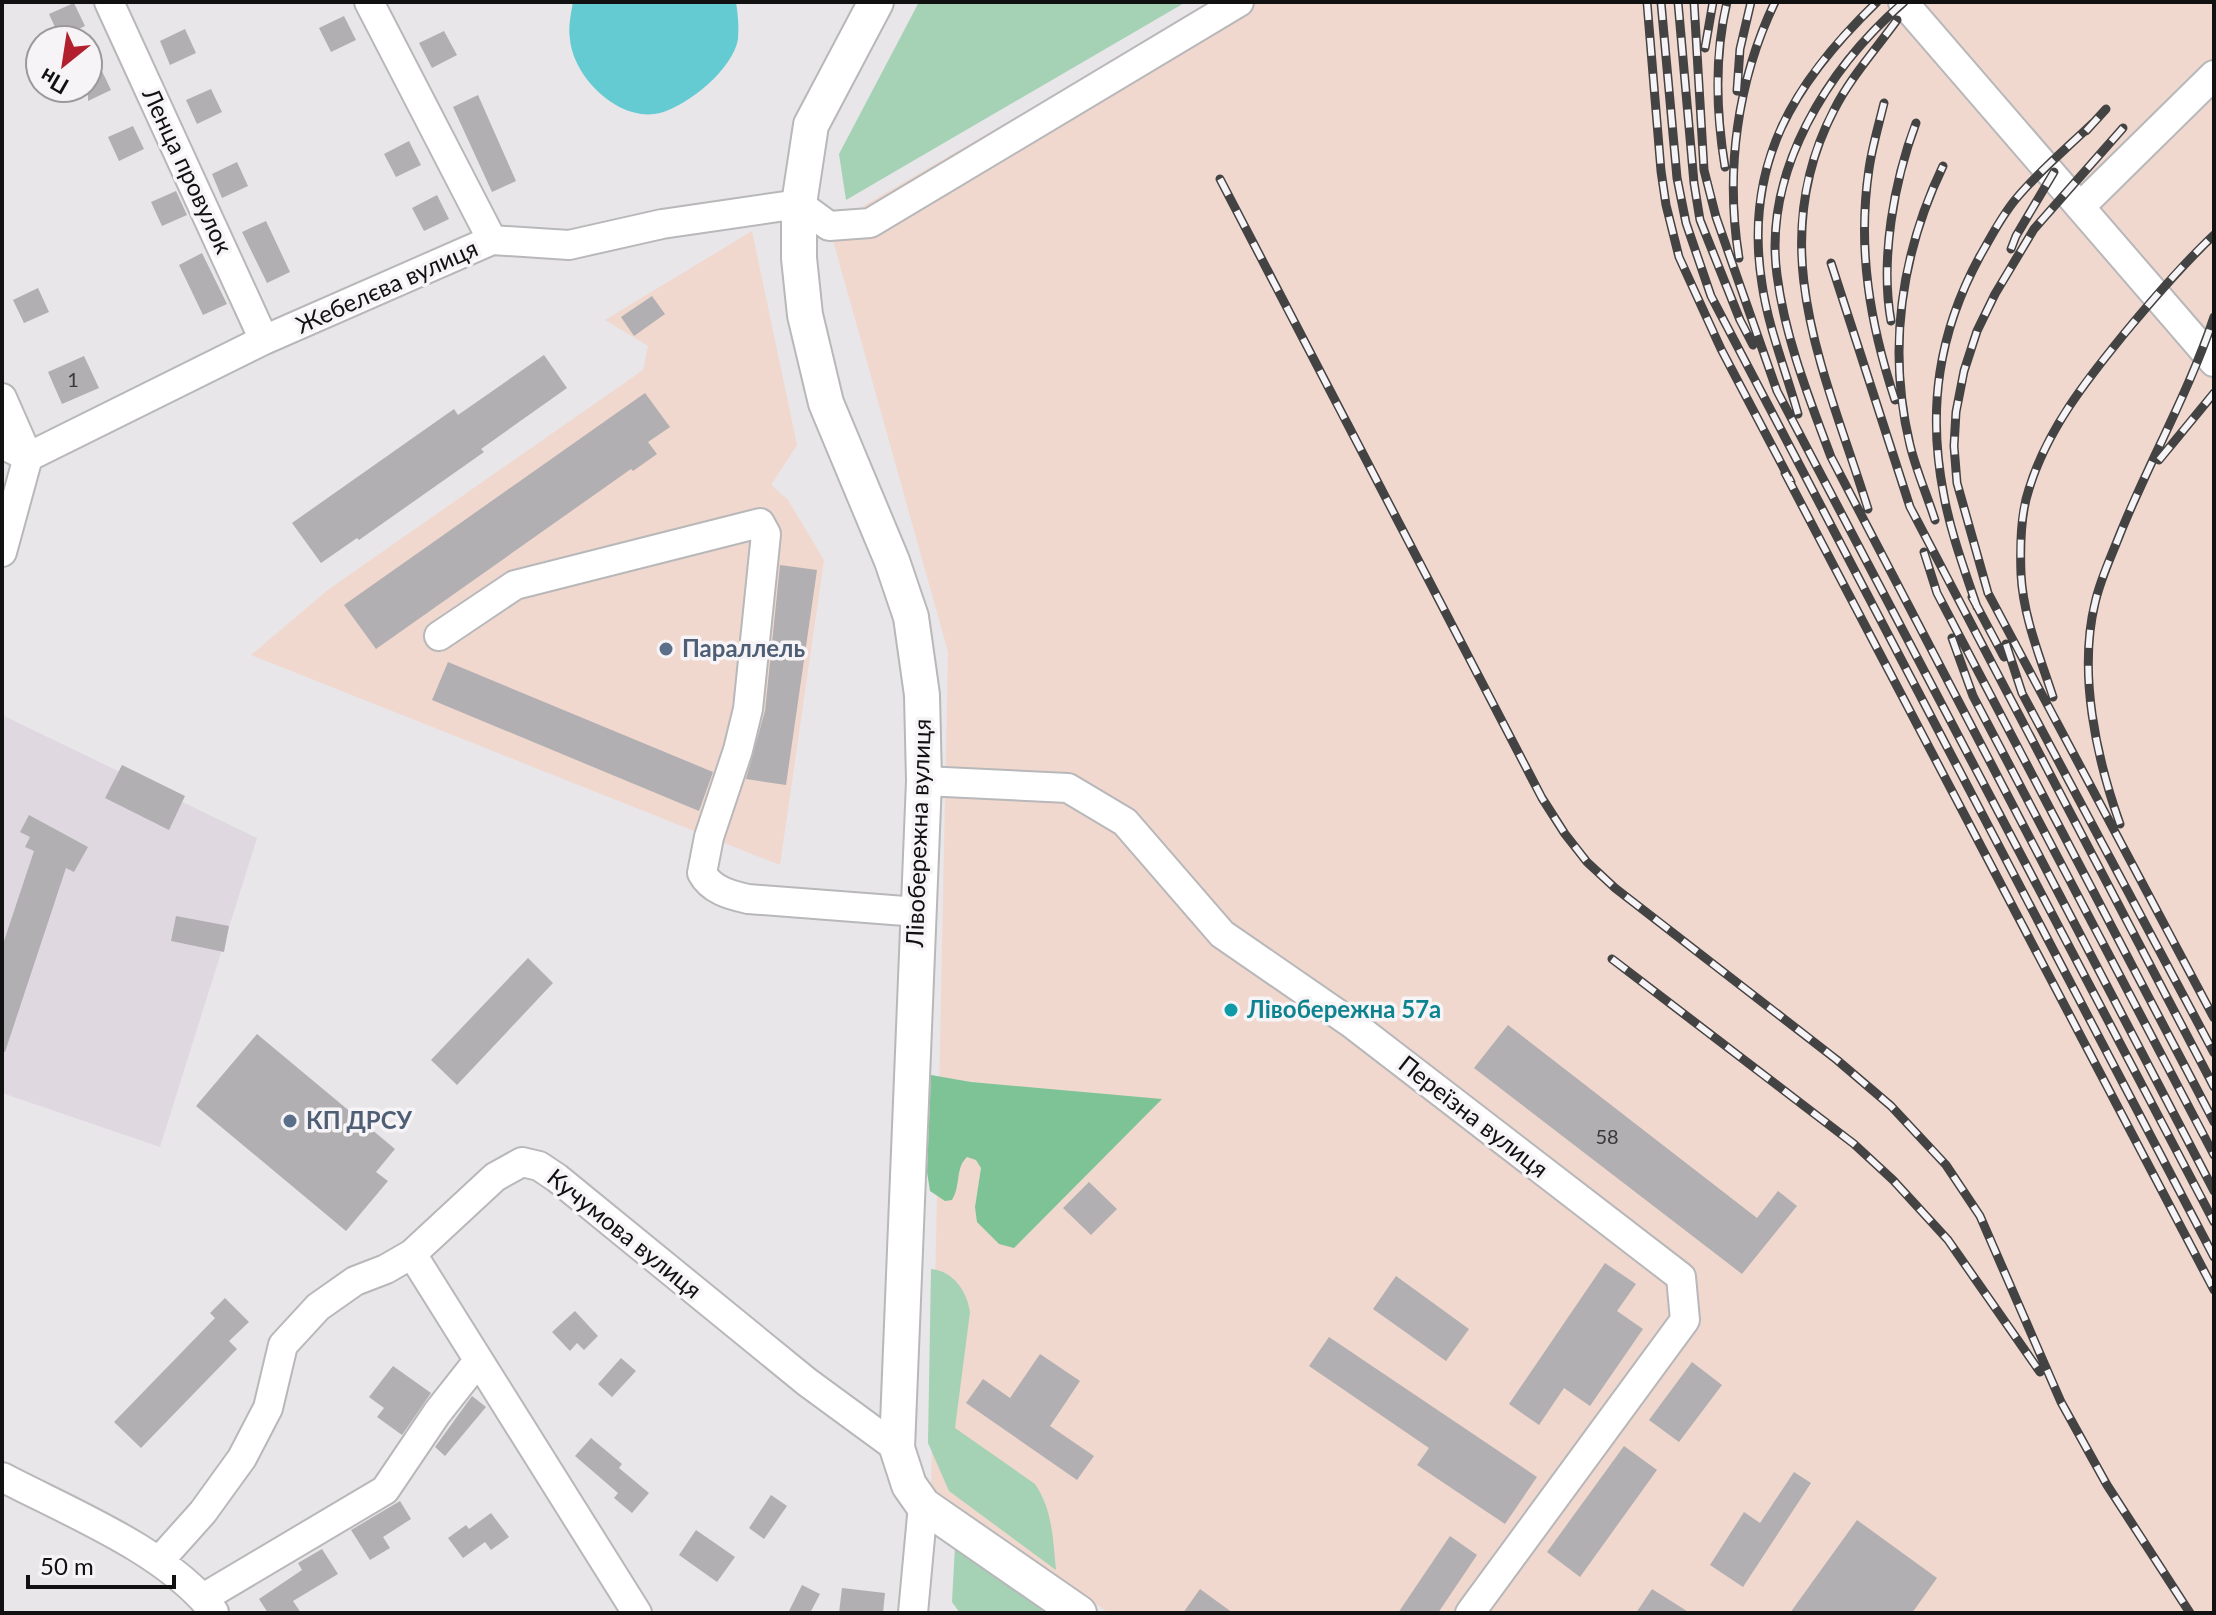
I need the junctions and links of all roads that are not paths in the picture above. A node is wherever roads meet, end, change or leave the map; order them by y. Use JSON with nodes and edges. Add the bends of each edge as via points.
{"nodes":[{"id":1,"x":109,"y":2,"type":"edge"},
{"id":2,"x":369,"y":2,"type":"edge"},
{"id":3,"x":876,"y":2,"type":"edge"},
{"id":4,"x":1239,"y":2,"type":"edge"},
{"id":5,"x":1903,"y":2,"type":"edge"},
{"id":6,"x":2214,"y":75,"type":"edge"},
{"id":7,"x":799,"y":204,"type":"junction"},
{"id":8,"x":2080,"y":207,"type":"junction"},
{"id":9,"x":492,"y":240,"type":"junction"},
{"id":10,"x":264,"y":340,"type":"junction"},
{"id":11,"x":2214,"y":362,"type":"edge"},
{"id":12,"x":2,"y":398,"type":"edge"},
{"id":13,"x":2,"y":444,"type":"edge"},
{"id":14,"x":28,"y":457,"type":"junction"},
{"id":15,"x":2,"y":552,"type":"edge"},
{"id":16,"x":439,"y":636,"type":"dead end"},
{"id":17,"x":924,"y":781,"type":"junction"},
{"id":18,"x":918,"y":912,"type":"junction"},
{"id":19,"x":412,"y":1254,"type":"junction"},
{"id":20,"x":478,"y":1361,"type":"junction"},
{"id":21,"x":897,"y":1448,"type":"junction"},
{"id":22,"x":2,"y":1477,"type":"edge"},
{"id":23,"x":923,"y":1505,"type":"junction"},
{"id":24,"x":160,"y":1560,"type":"junction"},
{"id":25,"x":209,"y":1606,"type":"edge"},
{"id":26,"x":637,"y":1613,"type":"edge"},
{"id":27,"x":913,"y":1613,"type":"edge"},
{"id":28,"x":1079,"y":1613,"type":"edge"},
{"id":29,"x":1470,"y":1613,"type":"edge"}],
"edges":[{"from":1,"to":10,"type":"street","name":"Ленца провулок"},
{"from":2,"to":9,"type":"street"},
{"from":3,"to":7,"type":"main road","name":"Лівобережна вулиця","via":[[811,125]]},
{"from":4,"to":7,"type":"street","via":[[870,223],[829,226]]},
{"from":5,"to":8,"type":"street"},
{"from":6,"to":8,"type":"street"},
{"from":7,"to":9,"type":"street","name":"Жебелєва вулиця","via":[[662,224],[569,245]]},
{"from":7,"to":17,"type":"main road","name":"Лівобережна вулиця","via":[[805,315],[826,403],[911,617],[922,695]]},
{"from":8,"to":11,"type":"street"},
{"from":9,"to":10,"type":"street","name":"Жебелєва вулиця"},
{"from":10,"to":14,"type":"street","name":"Жебелєва вулиця"},
{"from":12,"to":14,"type":"street"},
{"from":13,"to":14,"type":"street"},
{"from":14,"to":15,"type":"street"},
{"from":16,"to":18,"type":"street","via":[[515,585],[760,523],[766,534],[748,709],[702,873],[722,891],[748,899]]},
{"from":17,"to":18,"type":"main road","name":"Лівобережна вулиця"},
{"from":17,"to":29,"type":"street","name":"Переїзна вулиця","via":[[1068,788],[1125,822],[1222,934],[1351,1023],[1681,1277],[1685,1320]]},
{"from":18,"to":21,"type":"main road","name":"Лівобережна вулиця"},
{"from":19,"to":20,"type":"street"},
{"from":19,"to":21,"type":"street","name":"Кучумова вулиця","via":[[495,1177],[522,1162],[539,1166]]},
{"from":19,"to":24,"type":"street","name":"Кучумова вулиця","via":[[355,1281],[318,1307],[283,1345],[268,1408],[242,1458]]},
{"from":20,"to":25,"type":"street","via":[[385,1490]]},
{"from":20,"to":26,"type":"street"},
{"from":21,"to":23,"type":"main road","name":"Лівобережна вулиця","via":[[909,1485]]},
{"from":22,"to":24,"type":"street"},
{"from":23,"to":27,"type":"street"},
{"from":23,"to":28,"type":"main road","name":"Лівобережна вулиця"},
{"from":24,"to":25,"type":"street"}]}
